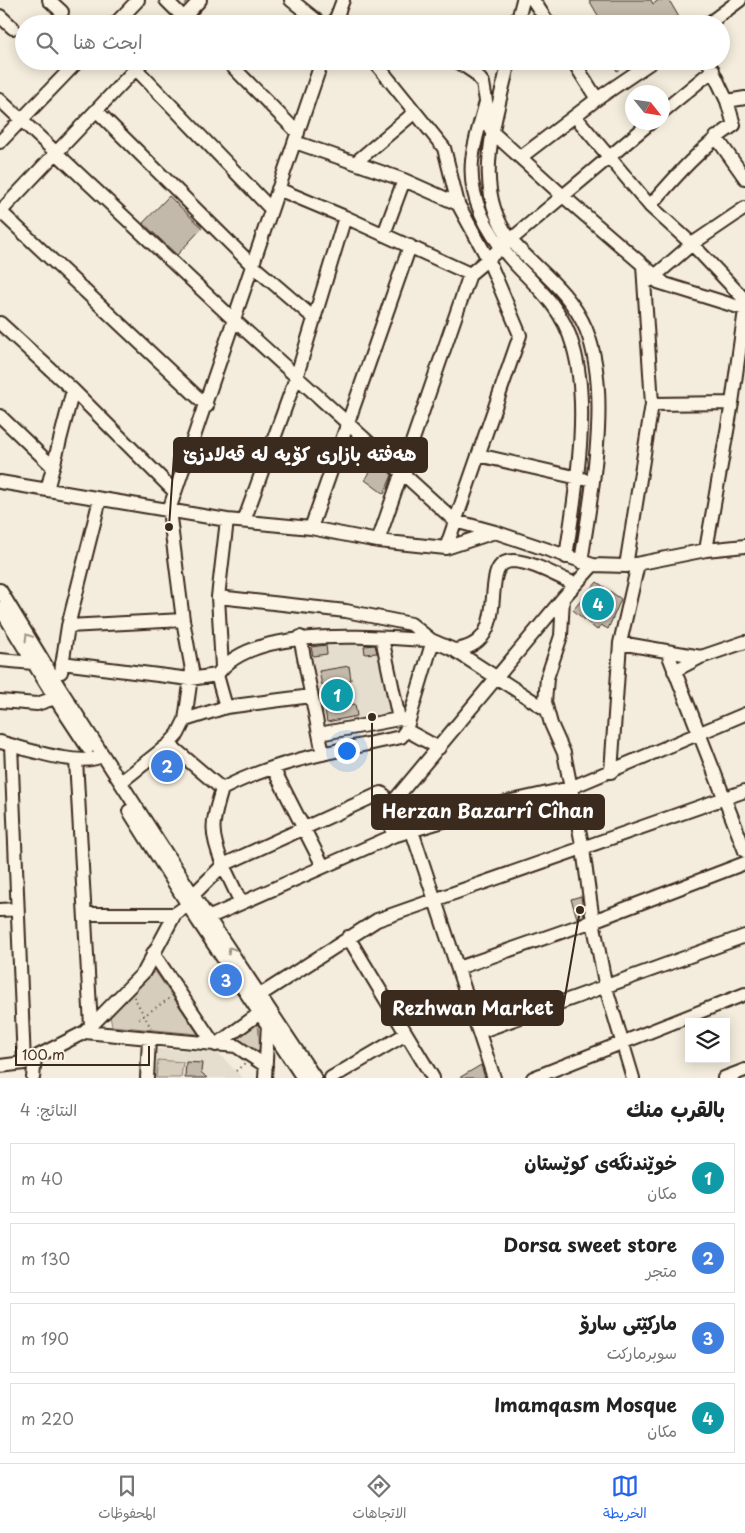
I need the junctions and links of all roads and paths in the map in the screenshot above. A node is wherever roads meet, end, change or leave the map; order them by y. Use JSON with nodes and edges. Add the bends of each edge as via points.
{"nodes":[{"id":1,"x":49,"y":0,"type":"edge"},
{"id":2,"x":138,"y":0,"type":"edge"},
{"id":3,"x":166,"y":0,"type":"edge"},
{"id":4,"x":200,"y":0,"type":"edge"},
{"id":5,"x":291,"y":0,"type":"edge"},
{"id":6,"x":343,"y":0,"type":"edge"},
{"id":7,"x":523,"y":0,"type":"edge"},
{"id":8,"x":533,"y":0,"type":"edge"},
{"id":9,"x":740,"y":0,"type":"edge"},
{"id":10,"x":62,"y":12,"type":"dead end"},
{"id":11,"x":123,"y":15,"type":"edge"},
{"id":12,"x":178,"y":15,"type":"edge"},
{"id":13,"x":189,"y":15,"type":"edge"},
{"id":14,"x":310,"y":15,"type":"edge"},
{"id":15,"x":337,"y":15,"type":"edge"},
{"id":16,"x":519,"y":15,"type":"edge"},
{"id":17,"x":543,"y":15,"type":"edge"},
{"id":18,"x":720,"y":15,"type":"edge"},
{"id":19,"x":0,"y":16,"type":"edge"},
{"id":20,"x":13,"y":28,"type":"dead end"},
{"id":21,"x":69,"y":70,"type":"edge"},
{"id":22,"x":135,"y":70,"type":"edge"},
{"id":23,"x":145,"y":70,"type":"edge"},
{"id":24,"x":235,"y":70,"type":"edge"},
{"id":25,"x":319,"y":70,"type":"edge"},
{"id":26,"x":381,"y":70,"type":"edge"},
{"id":27,"x":469,"y":70,"type":"edge"},
{"id":28,"x":507,"y":70,"type":"edge"},
{"id":29,"x":579,"y":70,"type":"edge"},
{"id":30,"x":640,"y":70,"type":"edge"},
{"id":31,"x":707,"y":70,"type":"edge"},
{"id":32,"x":713,"y":70,"type":"edge"},
{"id":33,"x":745,"y":98,"type":"edge"},
{"id":34,"x":597,"y":99,"type":"junction"},
{"id":35,"x":0,"y":100,"type":"edge"},
{"id":36,"x":727,"y":101,"type":"junction"},
{"id":37,"x":486,"y":102,"type":"junction"},
{"id":38,"x":670,"y":104,"type":"edge"},
{"id":39,"x":97,"y":111,"type":"junction"},
{"id":40,"x":415,"y":112,"type":"junction"},
{"id":41,"x":575,"y":116,"type":"junction"},
{"id":42,"x":21,"y":120,"type":"junction"},
{"id":43,"x":641,"y":130,"type":"edge"},
{"id":44,"x":491,"y":131,"type":"junction"},
{"id":45,"x":296,"y":137,"type":"junction"},
{"id":46,"x":716,"y":137,"type":"junction"},
{"id":47,"x":0,"y":142,"type":"edge"},
{"id":48,"x":56,"y":152,"type":"junction"},
{"id":49,"x":521,"y":157,"type":"junction"},
{"id":50,"x":609,"y":157,"type":"junction"},
{"id":51,"x":356,"y":162,"type":"junction"},
{"id":52,"x":745,"y":178,"type":"edge"},
{"id":53,"x":404,"y":180,"type":"junction"},
{"id":54,"x":278,"y":189,"type":"junction"},
{"id":55,"x":563,"y":196,"type":"junction"},
{"id":56,"x":458,"y":204,"type":"junction"},
{"id":57,"x":650,"y":206,"type":"junction"},
{"id":58,"x":745,"y":208,"type":"edge"},
{"id":59,"x":271,"y":209,"type":"junction"},
{"id":60,"x":0,"y":212,"type":"edge"},
{"id":61,"x":345,"y":217,"type":"junction"},
{"id":62,"x":384,"y":234,"type":"junction"},
{"id":63,"x":506,"y":244,"type":"junction"},
{"id":64,"x":692,"y":244,"type":"junction"},
{"id":65,"x":410,"y":246,"type":"junction"},
{"id":66,"x":488,"y":259,"type":"junction"},
{"id":67,"x":252,"y":265,"type":"junction"},
{"id":68,"x":470,"y":274,"type":"junction"},
{"id":69,"x":650,"y":278,"type":"junction"},
{"id":70,"x":745,"y":300,"type":"edge"},
{"id":71,"x":745,"y":309,"type":"edge"},
{"id":72,"x":315,"y":319,"type":"junction"},
{"id":73,"x":234,"y":320,"type":"junction"},
{"id":74,"x":0,"y":323,"type":"edge"},
{"id":75,"x":297,"y":375,"type":"junction"},
{"id":76,"x":73,"y":390,"type":"junction"},
{"id":77,"x":732,"y":403,"type":"junction"},
{"id":78,"x":652,"y":404,"type":"junction"},
{"id":79,"x":206,"y":406,"type":"junction"},
{"id":80,"x":0,"y":416,"type":"edge"},
{"id":81,"x":349,"y":424,"type":"junction"},
{"id":82,"x":478,"y":455,"type":"junction"},
{"id":83,"x":52,"y":466,"type":"junction"},
{"id":84,"x":401,"y":472,"type":"junction"},
{"id":85,"x":577,"y":477,"type":"junction"},
{"id":86,"x":593,"y":481,"type":"junction"},
{"id":87,"x":0,"y":482,"type":"edge"},
{"id":88,"x":47,"y":490,"type":"junction"},
{"id":89,"x":175,"y":492,"type":"junction"},
{"id":90,"x":100,"y":499,"type":"junction"},
{"id":91,"x":169,"y":510,"type":"junction"},
{"id":92,"x":227,"y":520,"type":"junction"},
{"id":93,"x":244,"y":521,"type":"junction"},
{"id":94,"x":455,"y":521,"type":"junction"},
{"id":95,"x":311,"y":528,"type":"junction"},
{"id":96,"x":495,"y":532,"type":"junction"},
{"id":97,"x":378,"y":541,"type":"junction"},
{"id":98,"x":745,"y":546,"type":"edge"},
{"id":99,"x":446,"y":548,"type":"junction"},
{"id":100,"x":706,"y":550,"type":"junction"},
{"id":101,"x":566,"y":557,"type":"junction"},
{"id":102,"x":587,"y":564,"type":"junction"},
{"id":103,"x":632,"y":565,"type":"junction"},
{"id":104,"x":575,"y":584,"type":"junction"},
{"id":105,"x":0,"y":590,"type":"edge"},
{"id":106,"x":218,"y":598,"type":"junction"},
{"id":107,"x":563,"y":598,"type":"junction"},
{"id":108,"x":0,"y":608,"type":"edge"},
{"id":109,"x":183,"y":620,"type":"junction"},
{"id":110,"x":68,"y":626,"type":"junction"},
{"id":111,"x":300,"y":637,"type":"junction"},
{"id":112,"x":382,"y":638,"type":"junction"},
{"id":113,"x":431,"y":640,"type":"junction"},
{"id":114,"x":745,"y":642,"type":"edge"},
{"id":115,"x":620,"y":643,"type":"junction"},
{"id":116,"x":454,"y":650,"type":"junction"},
{"id":117,"x":667,"y":651,"type":"junction"},
{"id":118,"x":701,"y":657,"type":"junction"},
{"id":119,"x":0,"y":660,"type":"edge"},
{"id":120,"x":33,"y":663,"type":"junction"},
{"id":121,"x":62,"y":663,"type":"junction"},
{"id":122,"x":674,"y":670,"type":"junction"},
{"id":123,"x":220,"y":671,"type":"junction"},
{"id":124,"x":498,"y":677,"type":"junction"},
{"id":125,"x":190,"y":679,"type":"junction"},
{"id":126,"x":57,"y":693,"type":"junction"},
{"id":127,"x":311,"y":696,"type":"junction"},
{"id":128,"x":0,"y":701,"type":"edge"},
{"id":129,"x":226,"y":707,"type":"junction"},
{"id":130,"x":547,"y":710,"type":"junction"},
{"id":131,"x":745,"y":714,"type":"edge"},
{"id":132,"x":185,"y":720,"type":"junction"},
{"id":133,"x":404,"y":723,"type":"junction"},
{"id":134,"x":699,"y":732,"type":"junction"},
{"id":135,"x":319,"y":734,"type":"junction"},
{"id":136,"x":6,"y":744,"type":"edge"},
{"id":137,"x":169,"y":744,"type":"junction"},
{"id":138,"x":439,"y":748,"type":"junction"},
{"id":139,"x":323,"y":754,"type":"junction"},
{"id":140,"x":100,"y":758,"type":"junction"},
{"id":141,"x":76,"y":760,"type":"junction"},
{"id":142,"x":273,"y":768,"type":"junction"},
{"id":143,"x":612,"y":772,"type":"junction"},
{"id":144,"x":121,"y":782,"type":"junction"},
{"id":145,"x":570,"y":788,"type":"junction"},
{"id":146,"x":222,"y":789,"type":"junction"},
{"id":147,"x":745,"y":791,"type":"edge"},
{"id":148,"x":725,"y":800,"type":"junction"},
{"id":149,"x":387,"y":809,"type":"junction"},
{"id":150,"x":304,"y":828,"type":"junction"},
{"id":151,"x":412,"y":831,"type":"junction"},
{"id":152,"x":393,"y":836,"type":"junction"},
{"id":153,"x":583,"y":848,"type":"junction"},
{"id":154,"x":745,"y":851,"type":"edge"},
{"id":155,"x":745,"y":863,"type":"edge"},
{"id":156,"x":222,"y":865,"type":"junction"},
{"id":157,"x":323,"y":866,"type":"junction"},
{"id":158,"x":191,"y":900,"type":"junction"},
{"id":159,"x":435,"y":900,"type":"junction"},
{"id":160,"x":241,"y":903,"type":"junction"},
{"id":161,"x":17,"y":909,"type":"junction"},
{"id":162,"x":0,"y":910,"type":"edge"},
{"id":163,"x":86,"y":914,"type":"junction"},
{"id":164,"x":175,"y":914,"type":"junction"},
{"id":165,"x":210,"y":917,"type":"junction"},
{"id":166,"x":593,"y":921,"type":"junction"},
{"id":167,"x":745,"y":936,"type":"edge"},
{"id":168,"x":348,"y":938,"type":"junction"},
{"id":169,"x":154,"y":953,"type":"junction"},
{"id":170,"x":458,"y":968,"type":"junction"},
{"id":171,"x":606,"y":988,"type":"junction"},
{"id":172,"x":132,"y":994,"type":"dead end"},
{"id":173,"x":745,"y":994,"type":"edge"},
{"id":174,"x":260,"y":995,"type":"junction"},
{"id":175,"x":172,"y":997,"type":"dead end"},
{"id":176,"x":264,"y":1010,"type":"junction"},
{"id":177,"x":144,"y":1016,"type":"junction"},
{"id":178,"x":139,"y":1019,"type":"dead end"},
{"id":179,"x":268,"y":1026,"type":"junction"},
{"id":180,"x":88,"y":1029,"type":"junction"},
{"id":181,"x":479,"y":1032,"type":"junction"},
{"id":182,"x":147,"y":1034,"type":"junction"},
{"id":183,"x":406,"y":1034,"type":"junction"},
{"id":184,"x":623,"y":1043,"type":"junction"},
{"id":185,"x":215,"y":1044,"type":"junction"},
{"id":186,"x":29,"y":1060,"type":"junction"},
{"id":187,"x":0,"y":1066,"type":"edge"},
{"id":188,"x":745,"y":1070,"type":"edge"},
{"id":189,"x":266,"y":1072,"type":"edge"},
{"id":190,"x":33,"y":1078,"type":"edge"},
{"id":191,"x":147,"y":1078,"type":"edge"},
{"id":192,"x":303,"y":1078,"type":"edge"},
{"id":193,"x":315,"y":1078,"type":"edge"},
{"id":194,"x":331,"y":1078,"type":"edge"},
{"id":195,"x":433,"y":1078,"type":"edge"},
{"id":196,"x":494,"y":1078,"type":"edge"},
{"id":197,"x":534,"y":1078,"type":"edge"},
{"id":198,"x":633,"y":1078,"type":"edge"},
{"id":199,"x":724,"y":1078,"type":"edge"}],
"edges":[{"from":1,"to":10,"type":"street"},
{"from":2,"to":11,"type":"street"},
{"from":3,"to":12,"type":"street"},
{"from":4,"to":13,"type":"street"},
{"from":5,"to":14,"type":"street"},
{"from":6,"to":15,"type":"street"},
{"from":7,"to":16,"type":"street"},
{"from":8,"to":17,"type":"street"},
{"from":9,"to":18,"type":"street"},
{"from":19,"to":20,"type":"street"},
{"from":21,"to":42,"type":"street"},
{"from":22,"to":39,"type":"street"},
{"from":23,"to":59,"type":"street"},
{"from":24,"to":45,"type":"street"},
{"from":25,"to":45,"type":"street"},
{"from":26,"to":40,"type":"street"},
{"from":27,"to":37,"type":"street","via":[[480,78]]},
{"from":28,"to":44,"type":"street"},
{"from":29,"to":34,"type":"street"},
{"from":30,"to":34,"type":"street"},
{"from":31,"to":38,"type":"street"},
{"from":32,"to":36,"type":"street"},
{"from":33,"to":36,"type":"street"},
{"from":34,"to":41,"type":"street"},
{"from":35,"to":42,"type":"street"},
{"from":36,"to":46,"type":"street","via":[[734,125]]},
{"from":37,"to":44,"type":"street"},
{"from":37,"to":63,"type":"street","via":[[473,152],[472,183],[484,220]]},
{"from":39,"to":48,"type":"street"},
{"from":39,"to":67,"type":"street"},
{"from":40,"to":51,"type":"street"},
{"from":40,"to":56,"type":"street","via":[[444,148]]},
{"from":41,"to":49,"type":"street"},
{"from":41,"to":50,"type":"street"},
{"from":42,"to":47,"type":"street"},
{"from":42,"to":48,"type":"street"},
{"from":43,"to":50,"type":"street"},
{"from":44,"to":49,"type":"street"},
{"from":44,"to":63,"type":"street","via":[[488,163],[491,194]]},
{"from":45,"to":51,"type":"street"},
{"from":45,"to":54,"type":"street"},
{"from":46,"to":52,"type":"street"},
{"from":46,"to":57,"type":"street"},
{"from":48,"to":60,"type":"street"},
{"from":48,"to":73,"type":"street"},
{"from":49,"to":55,"type":"street"},
{"from":50,"to":55,"type":"street"},
{"from":50,"to":57,"type":"street"},
{"from":51,"to":53,"type":"street"},
{"from":53,"to":56,"type":"street"},
{"from":53,"to":62,"type":"street"},
{"from":54,"to":59,"type":"street"},
{"from":54,"to":61,"type":"street"},
{"from":55,"to":63,"type":"street"},
{"from":55,"to":69,"type":"street"},
{"from":56,"to":66,"type":"street"},
{"from":57,"to":64,"type":"street"},
{"from":58,"to":64,"type":"street"},
{"from":59,"to":67,"type":"street"},
{"from":60,"to":79,"type":"street"},
{"from":61,"to":62,"type":"street"},
{"from":61,"to":72,"type":"street"},
{"from":62,"to":65,"type":"street"},
{"from":63,"to":66,"type":"street"},
{"from":63,"to":85,"type":"street","via":[[554,305],[573,345],[580,377]]},
{"from":63,"to":86,"type":"street","via":[[559,286],[586,329],[596,380]]},
{"from":64,"to":69,"type":"street"},
{"from":64,"to":70,"type":"street"},
{"from":65,"to":68,"type":"street"},
{"from":65,"to":81,"type":"street"},
{"from":66,"to":68,"type":"street"},
{"from":66,"to":82,"type":"street","via":[[520,335]]},
{"from":67,"to":72,"type":"street"},
{"from":67,"to":73,"type":"street"},
{"from":68,"to":84,"type":"street"},
{"from":69,"to":71,"type":"street"},
{"from":69,"to":78,"type":"street"},
{"from":71,"to":77,"type":"street"},
{"from":72,"to":75,"type":"street"},
{"from":73,"to":75,"type":"street"},
{"from":73,"to":79,"type":"street"},
{"from":74,"to":76,"type":"street"},
{"from":75,"to":81,"type":"street"},
{"from":75,"to":93,"type":"street"},
{"from":76,"to":83,"type":"street"},
{"from":76,"to":89,"type":"street"},
{"from":77,"to":78,"type":"street"},
{"from":77,"to":100,"type":"street"},
{"from":78,"to":103,"type":"street"},
{"from":79,"to":89,"type":"street"},
{"from":80,"to":83,"type":"street"},
{"from":81,"to":84,"type":"street"},
{"from":81,"to":95,"type":"street"},
{"from":82,"to":85,"type":"street"},
{"from":82,"to":94,"type":"street"},
{"from":83,"to":88,"type":"street"},
{"from":84,"to":94,"type":"street"},
{"from":84,"to":97,"type":"street"},
{"from":85,"to":86,"type":"street"},
{"from":85,"to":101,"type":"street"},
{"from":86,"to":102,"type":"street"},
{"from":87,"to":88,"type":"street"},
{"from":88,"to":90,"type":"street"},
{"from":89,"to":91,"type":"street"},
{"from":90,"to":91,"type":"street"},
{"from":90,"to":110,"type":"street"},
{"from":91,"to":92,"type":"street"},
{"from":91,"to":109,"type":"street"},
{"from":92,"to":93,"type":"street"},
{"from":92,"to":106,"type":"street"},
{"from":93,"to":95,"type":"street"},
{"from":94,"to":96,"type":"street"},
{"from":94,"to":99,"type":"street"},
{"from":95,"to":97,"type":"street"},
{"from":96,"to":99,"type":"street"},
{"from":96,"to":101,"type":"street"},
{"from":97,"to":99,"type":"street"},
{"from":98,"to":100,"type":"street"},
{"from":100,"to":103,"type":"street"},
{"from":101,"to":102,"type":"street"},
{"from":102,"to":103,"type":"street"},
{"from":102,"to":104,"type":"street"},
{"from":103,"to":115,"type":"street"},
{"from":104,"to":107,"type":"street"},
{"from":104,"to":116,"type":"street","via":[[527,564],[504,563],[495,578],[491,618],[485,633],[474,646]]},
{"from":126,"to":105,"type":"street","one_way":true},
{"from":106,"to":113,"type":"street","via":[[346,610],[411,624]]},
{"from":106,"to":123,"type":"street"},
{"from":107,"to":124,"type":"street"},
{"from":107,"to":130,"type":"street","via":[[561,636],[545,687]]},
{"from":108,"to":120,"type":"street"},
{"from":109,"to":110,"type":"street"},
{"from":109,"to":125,"type":"street","via":[[192,670]]},
{"from":110,"to":121,"type":"street"},
{"from":111,"to":112,"type":"street"},
{"from":111,"to":123,"type":"street","via":[[244,652]]},
{"from":111,"to":127,"type":"street"},
{"from":112,"to":113,"type":"street"},
{"from":112,"to":133,"type":"street"},
{"from":113,"to":116,"type":"street"},
{"from":113,"to":133,"type":"street"},
{"from":114,"to":118,"type":"street"},
{"from":115,"to":117,"type":"street"},
{"from":115,"to":143,"type":"street"},
{"from":116,"to":124,"type":"street"},
{"from":117,"to":118,"type":"street"},
{"from":117,"to":122,"type":"street"},
{"from":118,"to":122,"type":"street"},
{"from":119,"to":120,"type":"street"},
{"from":120,"to":126,"type":"street"},
{"from":121,"to":125,"type":"street"},
{"from":121,"to":126,"type":"street"},
{"from":122,"to":134,"type":"street"},
{"from":123,"to":125,"type":"street"},
{"from":123,"to":129,"type":"street"},
{"from":124,"to":130,"type":"street"},
{"from":124,"to":138,"type":"street"},
{"from":125,"to":132,"type":"street"},
{"from":126,"to":128,"type":"street","via":[[37,704]]},
{"from":126,"to":140,"type":"street"},
{"from":127,"to":129,"type":"street"},
{"from":127,"to":135,"type":"street"},
{"from":129,"to":132,"type":"street"},
{"from":130,"to":145,"type":"street","via":[[564,753]]},
{"from":131,"to":134,"type":"street"},
{"from":132,"to":137,"type":"street"},
{"from":133,"to":135,"type":"street"},
{"from":133,"to":138,"type":"street"},
{"from":133,"to":139,"type":"street","via":[[401,737]]},
{"from":134,"to":143,"type":"street"},
{"from":134,"to":148,"type":"street"},
{"from":135,"to":139,"type":"street"},
{"from":136,"to":141,"type":"street"},
{"from":136,"to":161,"type":"street"},
{"from":137,"to":144,"type":"street"},
{"from":137,"to":146,"type":"street"},
{"from":138,"to":149,"type":"street"},
{"from":139,"to":142,"type":"street"},
{"from":140,"to":141,"type":"street"},
{"from":140,"to":144,"type":"street"},
{"from":140,"to":158,"type":"street"},
{"from":141,"to":163,"type":"street"},
{"from":142,"to":146,"type":"street","via":[[250,774]]},
{"from":142,"to":150,"type":"street"},
{"from":143,"to":145,"type":"street"},
{"from":144,"to":158,"type":"street"},
{"from":145,"to":151,"type":"street","via":[[507,802]]},
{"from":145,"to":153,"type":"street"},
{"from":146,"to":156,"type":"street","via":[[212,823]]},
{"from":147,"to":148,"type":"street"},
{"from":148,"to":153,"type":"street"},
{"from":148,"to":154,"type":"street"},
{"from":149,"to":150,"type":"street","via":[[381,793]]},
{"from":149,"to":152,"type":"street"},
{"from":150,"to":156,"type":"street"},
{"from":150,"to":157,"type":"street"},
{"from":151,"to":152,"type":"street"},
{"from":151,"to":159,"type":"street"},
{"from":152,"to":157,"type":"street"},
{"from":153,"to":159,"type":"street"},
{"from":153,"to":166,"type":"street"},
{"from":155,"to":166,"type":"street"},
{"from":156,"to":158,"type":"street"},
{"from":156,"to":160,"type":"street"},
{"from":157,"to":160,"type":"street"},
{"from":158,"to":164,"type":"street"},
{"from":158,"to":165,"type":"street"},
{"from":158,"to":176,"type":"street"},
{"from":159,"to":168,"type":"street","via":[[377,920]]},
{"from":159,"to":170,"type":"street"},
{"from":160,"to":165,"type":"street"},
{"from":161,"to":162,"type":"street"},
{"from":161,"to":186,"type":"street"},
{"from":163,"to":164,"type":"street"},
{"from":163,"to":180,"type":"street"},
{"from":164,"to":169,"type":"street"},
{"from":174,"to":165,"type":"street","one_way":true},
{"from":166,"to":170,"type":"street"},
{"from":166,"to":171,"type":"street"},
{"from":167,"to":171,"type":"street"},
{"from":168,"to":174,"type":"street"},
{"from":168,"to":183,"type":"street"},
{"from":169,"to":180,"type":"street","via":[[144,972]]},
{"from":169,"to":185,"type":"street"},
{"from":170,"to":181,"type":"street"},
{"from":171,"to":181,"type":"street"},
{"from":171,"to":184,"type":"street"},
{"from":172,"to":177,"type":"path"},
{"from":173,"to":184,"type":"street"},
{"from":174,"to":176,"type":"street"},
{"from":175,"to":177,"type":"path"},
{"from":176,"to":179,"type":"street"},
{"from":176,"to":185,"type":"street"},
{"from":176,"to":193,"type":"street"},
{"from":177,"to":178,"type":"path"},
{"from":177,"to":182,"type":"path","via":[[152,1030]]},
{"from":179,"to":189,"type":"street"},
{"from":179,"to":192,"type":"street"},
{"from":180,"to":182,"type":"street"},
{"from":180,"to":186,"type":"street"},
{"from":181,"to":196,"type":"street"},
{"from":182,"to":185,"type":"street"},
{"from":182,"to":191,"type":"street"},
{"from":183,"to":194,"type":"street"},
{"from":183,"to":195,"type":"street"},
{"from":184,"to":197,"type":"street"},
{"from":184,"to":198,"type":"street"},
{"from":185,"to":189,"type":"street","via":[[236,1046]]},
{"from":186,"to":187,"type":"street"},
{"from":186,"to":190,"type":"street"},
{"from":188,"to":199,"type":"street"}]}
